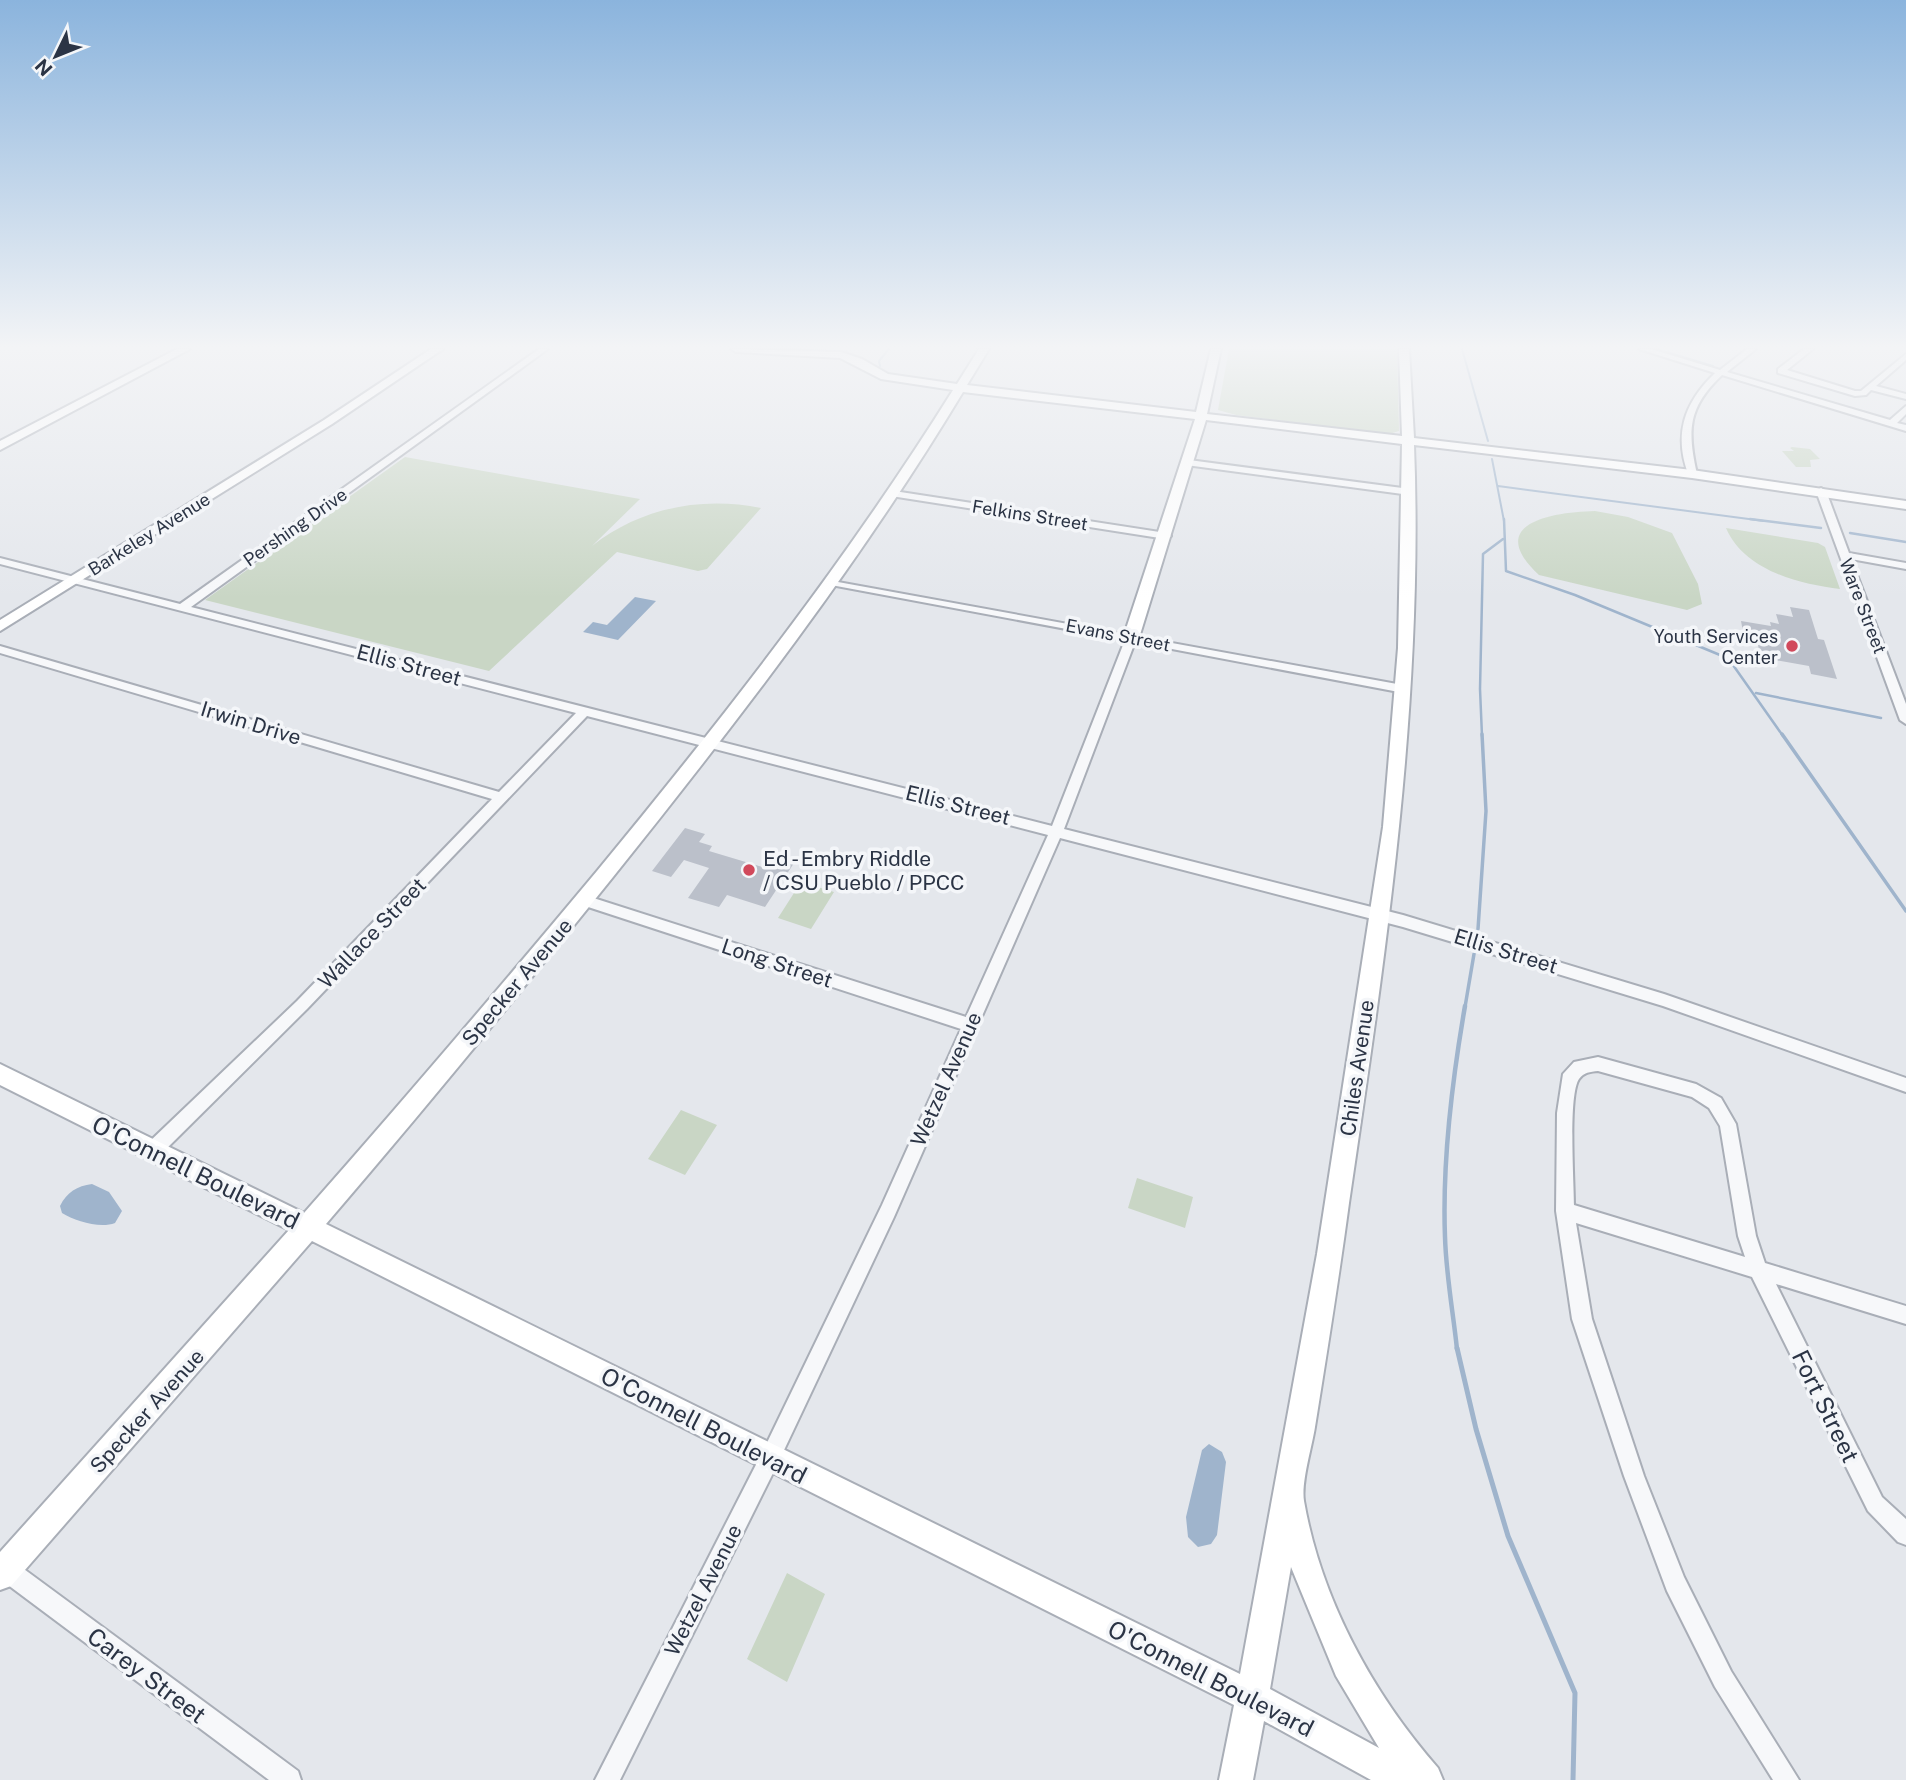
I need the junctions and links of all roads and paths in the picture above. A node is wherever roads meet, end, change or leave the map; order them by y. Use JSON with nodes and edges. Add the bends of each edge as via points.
{"nodes":[{"id":1,"x":27,"y":432,"type":"edge"},
{"id":2,"x":312,"y":432,"type":"edge"},
{"id":3,"x":428,"y":432,"type":"edge"},
{"id":4,"x":933,"y":432,"type":"edge"},
{"id":5,"x":1197,"y":432,"type":"edge"},
{"id":6,"x":1335,"y":432,"type":"edge"},
{"id":7,"x":1409,"y":432,"type":"edge"},
{"id":8,"x":1685,"y":432,"type":"edge"},
{"id":9,"x":1410,"y":441,"type":"junction"},
{"id":10,"x":0,"y":446,"type":"edge"},
{"id":11,"x":1687,"y":457,"type":"junction"},
{"id":12,"x":1189,"y":463,"type":"junction"},
{"id":13,"x":1661,"y":470,"type":"junction"},
{"id":14,"x":1692,"y":474,"type":"junction"},
{"id":15,"x":1821,"y":491,"type":"junction"},
{"id":16,"x":1410,"y":492,"type":"junction"},
{"id":17,"x":894,"y":494,"type":"junction"},
{"id":18,"x":1906,"y":505,"type":"edge"},
{"id":19,"x":1166,"y":536,"type":"junction"},
{"id":20,"x":1844,"y":555,"type":"junction"},
{"id":21,"x":0,"y":561,"type":"edge"},
{"id":22,"x":1906,"y":566,"type":"edge"},
{"id":23,"x":75,"y":580,"type":"junction"},
{"id":24,"x":831,"y":582,"type":"junction"},
{"id":25,"x":183,"y":607,"type":"junction"},
{"id":26,"x":0,"y":626,"type":"edge"},
{"id":27,"x":1131,"y":638,"type":"junction"},
{"id":28,"x":0,"y":649,"type":"edge"},
{"id":29,"x":1404,"y":689,"type":"junction"},
{"id":30,"x":585,"y":711,"type":"junction"},
{"id":31,"x":1905,"y":718,"type":"edge"},
{"id":32,"x":710,"y":743,"type":"junction"},
{"id":33,"x":503,"y":798,"type":"junction"},
{"id":34,"x":1057,"y":830,"type":"junction"},
{"id":35,"x":584,"y":900,"type":"junction"},
{"id":36,"x":1380,"y":914,"type":"junction"},
{"id":37,"x":970,"y":1026,"type":"junction"},
{"id":38,"x":0,"y":1074,"type":"edge"},
{"id":39,"x":1906,"y":1085,"type":"edge"},
{"id":40,"x":152,"y":1150,"type":"junction"},
{"id":41,"x":1565,"y":1211,"type":"junction"},
{"id":42,"x":307,"y":1227,"type":"junction"},
{"id":43,"x":1758,"y":1269,"type":"junction"},
{"id":44,"x":1906,"y":1315,"type":"edge"},
{"id":45,"x":770,"y":1458,"type":"junction"},
{"id":46,"x":1290,"y":1486,"type":"junction"},
{"id":47,"x":1906,"y":1534,"type":"edge"},
{"id":48,"x":3,"y":1572,"type":"edge"},
{"id":49,"x":1252,"y":1697,"type":"junction"},
{"id":50,"x":289,"y":1780,"type":"edge"},
{"id":51,"x":607,"y":1780,"type":"edge"},
{"id":52,"x":1236,"y":1780,"type":"edge"},
{"id":53,"x":1405,"y":1780,"type":"edge"},
{"id":54,"x":1426,"y":1780,"type":"edge"},
{"id":55,"x":1787,"y":1780,"type":"edge"}],
"edges":[{"from":1,"to":10,"type":"street"},
{"from":2,"to":23,"type":"street","name":"Barkeley Avenue"},
{"from":3,"to":25,"type":"street","name":"Pershing Drive"},
{"from":4,"to":17,"type":"street","name":"Specker Avenue"},
{"from":5,"to":12,"type":"street","name":"Wetzel Avenue"},
{"from":6,"to":9,"type":"street"},
{"from":7,"to":9,"type":"street","name":"Chiles Avenue"},
{"from":8,"to":11,"type":"street"},
{"from":9,"to":13,"type":"street"},
{"from":9,"to":16,"type":"street","name":"Chiles Avenue"},
{"from":11,"to":13,"type":"street"},
{"from":11,"to":14,"type":"street"},
{"from":12,"to":16,"type":"street"},
{"from":12,"to":19,"type":"street","name":"Wetzel Avenue"},
{"from":13,"to":14,"type":"street"},
{"from":14,"to":15,"type":"street"},
{"from":15,"to":18,"type":"street"},
{"from":15,"to":20,"type":"street","name":"Ware Street"},
{"from":16,"to":29,"type":"street","name":"Chiles Avenue"},
{"from":17,"to":19,"type":"street","name":"Felkins Street"},
{"from":17,"to":24,"type":"street","name":"Specker Avenue"},
{"from":19,"to":27,"type":"street","name":"Wetzel Avenue"},
{"from":20,"to":22,"type":"street"},
{"from":20,"to":31,"type":"street","name":"Ware Street"},
{"from":21,"to":23,"type":"street","name":"Ellis Street"},
{"from":23,"to":25,"type":"street","name":"Ellis Street"},
{"from":23,"to":26,"type":"street","name":"Barkeley Avenue"},
{"from":24,"to":27,"type":"street","name":"Evans Street"},
{"from":24,"to":32,"type":"street","name":"Specker Avenue"},
{"from":25,"to":30,"type":"street","name":"Ellis Street"},
{"from":27,"to":29,"type":"street","name":"Evans Street"},
{"from":27,"to":34,"type":"street","name":"Wetzel Avenue"},
{"from":28,"to":33,"type":"street","name":"Irwin Drive"},
{"from":29,"to":36,"type":"street","name":"Chiles Avenue"},
{"from":30,"to":32,"type":"street","name":"Ellis Street"},
{"from":30,"to":33,"type":"street","name":"Wallace Street"},
{"from":32,"to":34,"type":"street","name":"Ellis Street"},
{"from":32,"to":35,"type":"street","name":"Specker Avenue"},
{"from":33,"to":40,"type":"street","name":"Wallace Street","via":[[302,1005]]},
{"from":34,"to":36,"type":"street","name":"Ellis Street"},
{"from":34,"to":37,"type":"street","name":"Wetzel Avenue"},
{"from":35,"to":37,"type":"street","name":"Long Street"},
{"from":35,"to":42,"type":"street","name":"Specker Avenue"},
{"from":36,"to":39,"type":"street","name":"Ellis Street","via":[[1664,1000]]},
{"from":36,"to":46,"type":"street","name":"Chiles Avenue"},
{"from":37,"to":45,"type":"street","name":"Wetzel Avenue"},
{"from":38,"to":40,"type":"street","name":"O'Connell Boulevard"},
{"from":40,"to":42,"type":"street","name":"O'Connell Boulevard"},
{"from":41,"to":43,"type":"street"},
{"from":41,"to":43,"type":"street","name":"Fort Street","via":[[1567,1090],[1569,1079],[1580,1068],[1598,1064],[1696,1091],[1715,1103],[1728,1124],[1747,1236]]},
{"from":41,"to":55,"type":"street","name":"Fort Street","via":[[1582,1319],[1675,1583],[1723,1679]]},
{"from":42,"to":45,"type":"street","name":"O'Connell Boulevard"},
{"from":42,"to":48,"type":"street","name":"Specker Avenue"},
{"from":43,"to":44,"type":"street"},
{"from":43,"to":47,"type":"street","name":"Fort Street","via":[[1875,1504]]},
{"from":45,"to":49,"type":"street","name":"O'Connell Boulevard"},
{"from":45,"to":51,"type":"street","name":"Wetzel Avenue"},
{"from":46,"to":49,"type":"street","name":"Chiles Avenue"},
{"from":46,"to":54,"type":"street","via":[[1299,1542],[1343,1658],[1382,1727]]},
{"from":48,"to":50,"type":"street","name":"Carey Street"},
{"from":49,"to":52,"type":"street","name":"Chiles Avenue"},
{"from":49,"to":53,"type":"street","name":"O'Connell Boulevard"}]}
